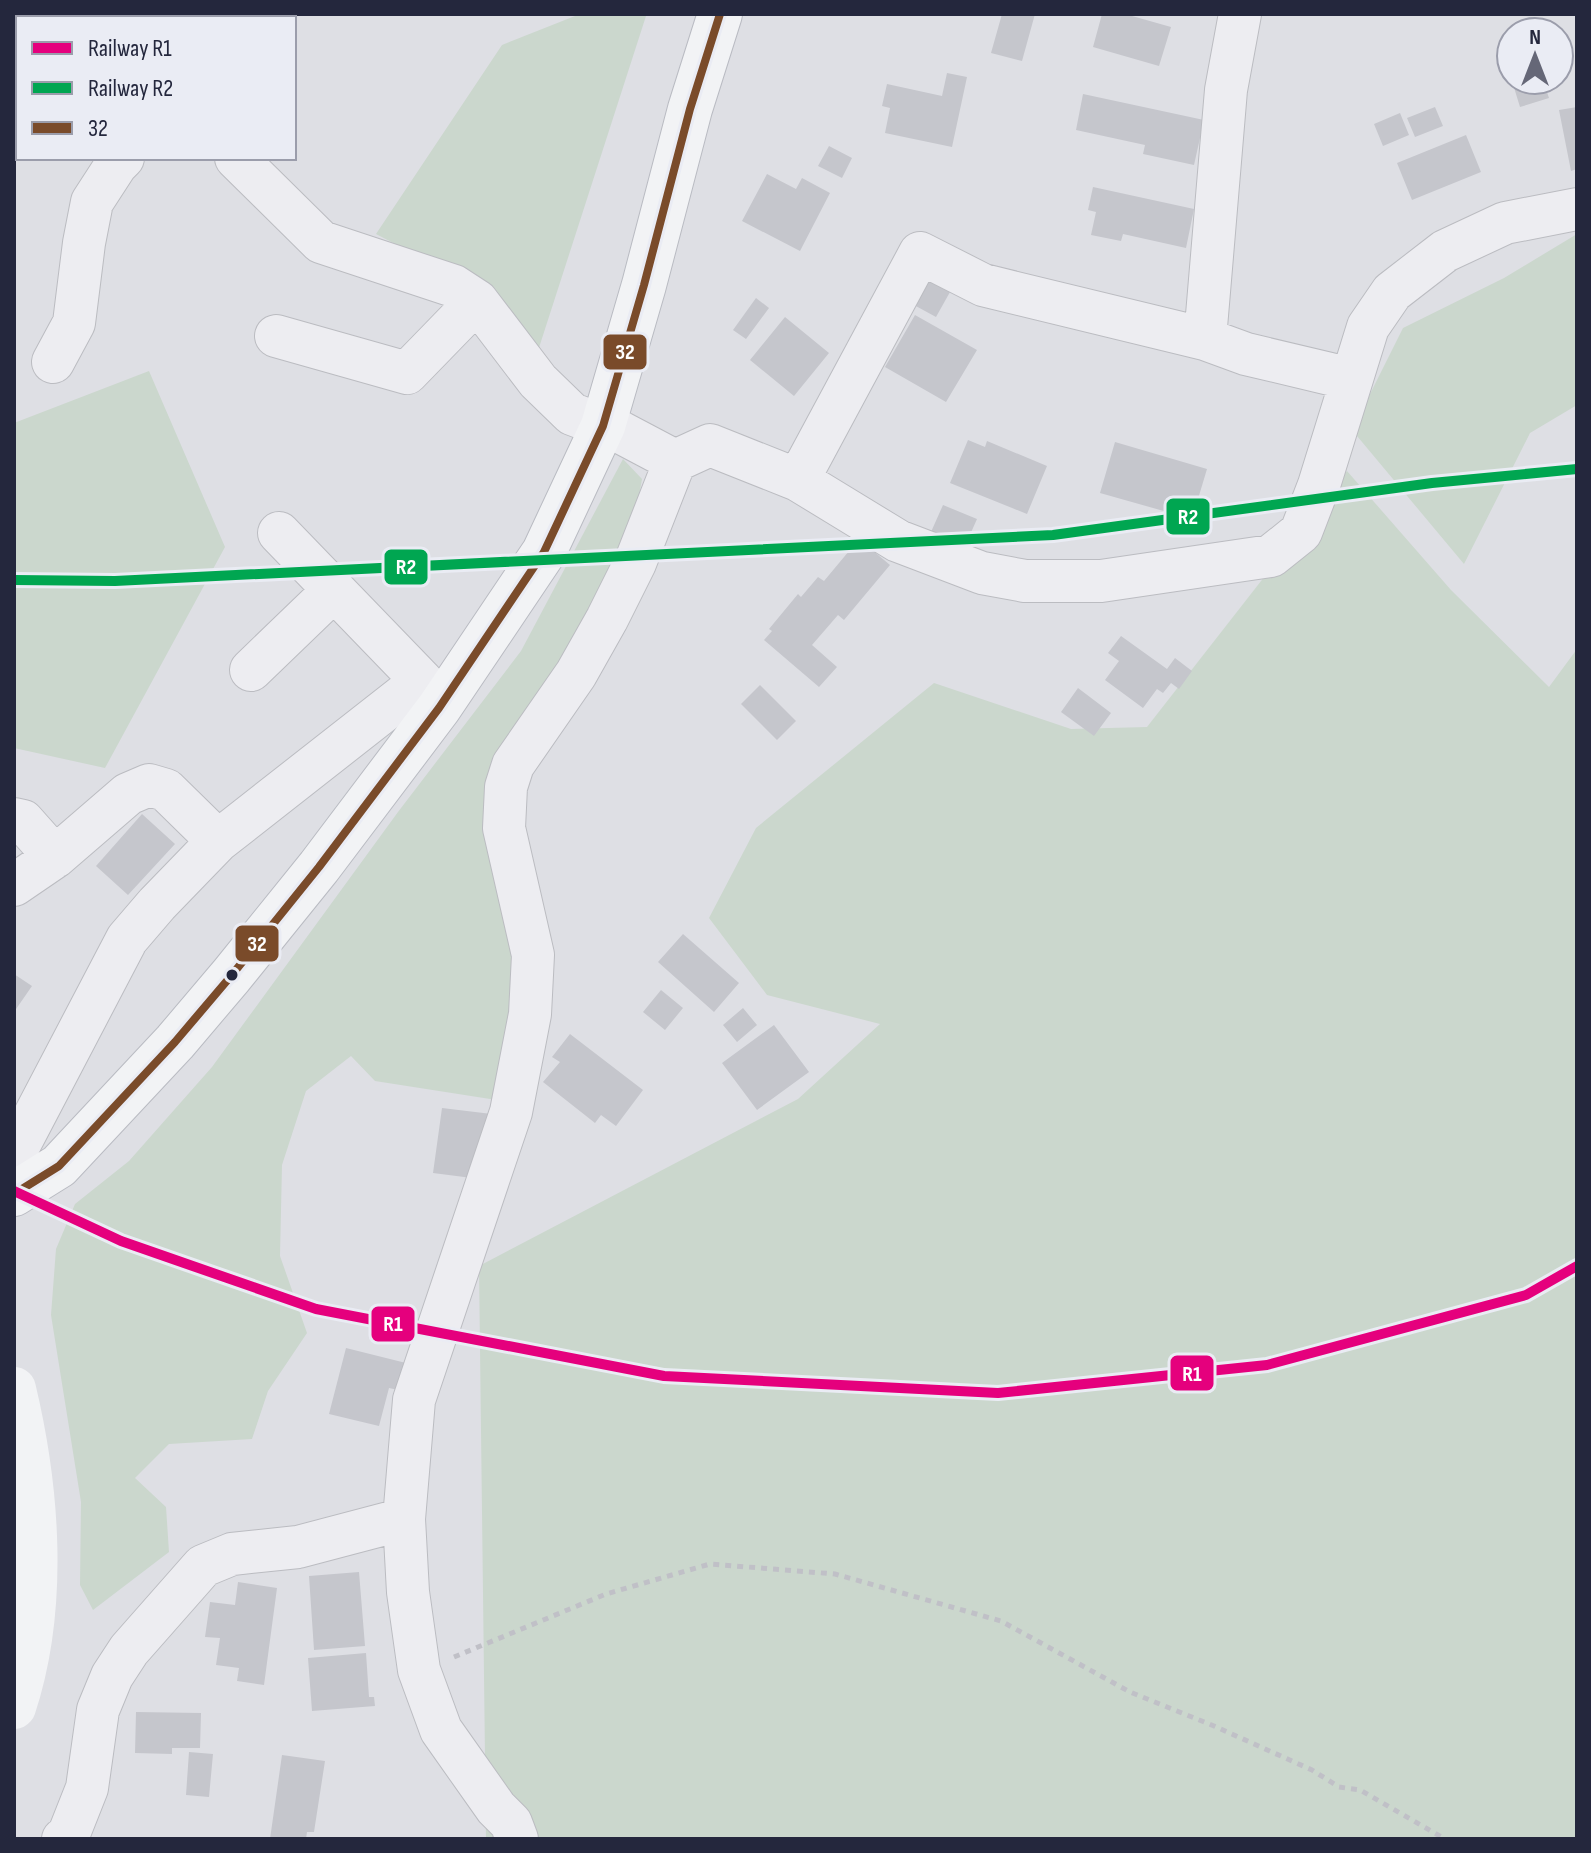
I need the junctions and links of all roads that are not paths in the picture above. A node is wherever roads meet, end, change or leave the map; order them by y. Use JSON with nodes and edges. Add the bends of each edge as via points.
{"nodes":[{"id":1,"x":720,"y":14,"type":"edge"},
{"id":2,"x":1240,"y":14,"type":"edge"},
{"id":3,"x":121,"y":160,"type":"edge"},
{"id":4,"x":238,"y":160,"type":"edge"},
{"id":5,"x":1577,"y":209,"type":"edge"},
{"id":6,"x":477,"y":301,"type":"junction"},
{"id":7,"x":276,"y":336,"type":"dead end"},
{"id":8,"x":1205,"y":339,"type":"junction"},
{"id":9,"x":53,"y":362,"type":"dead end"},
{"id":10,"x":1351,"y":379,"type":"junction"},
{"id":11,"x":603,"y":426,"type":"junction"},
{"id":12,"x":675,"y":461,"type":"junction"},
{"id":13,"x":798,"y":480,"type":"junction"},
{"id":14,"x":279,"y":533,"type":"dead end"},
{"id":15,"x":334,"y":590,"type":"junction"},
{"id":16,"x":251,"y":670,"type":"dead end"},
{"id":17,"x":430,"y":694,"type":"junction"},
{"id":18,"x":14,"y":819,"type":"edge"},
{"id":19,"x":218,"y":841,"type":"junction"},
{"id":20,"x":55,"y":857,"type":"junction"},
{"id":21,"x":14,"y":885,"type":"edge"},
{"id":22,"x":21,"y":1190,"type":"edge"},
{"id":23,"x":14,"y":1389,"type":"edge"},
{"id":24,"x":404,"y":1519,"type":"junction"},
{"id":25,"x":14,"y":1707,"type":"edge"},
{"id":26,"x":63,"y":1839,"type":"edge"},
{"id":27,"x":517,"y":1839,"type":"edge"}],
"edges":[{"from":1,"to":11,"type":"main road"},
{"from":2,"to":8,"type":"street","via":[[1226,90]]},
{"from":3,"to":9,"type":"street","via":[[92,202],[74,323]]},
{"from":4,"to":6,"type":"street","via":[[321,242],[454,286]]},
{"from":5,"to":10,"type":"street","via":[[1505,223],[1445,251],[1392,292],[1368,327]]},
{"from":6,"to":7,"type":"street","via":[[407,373]]},
{"from":6,"to":11,"type":"street","via":[[538,381],[572,414]]},
{"from":8,"to":10,"type":"street"},
{"from":8,"to":13,"type":"street","via":[[983,285],[920,253]]},
{"from":10,"to":13,"type":"street","via":[[1301,532],[1271,556],[1101,581],[1025,581],[982,573],[898,541]]},
{"from":11,"to":12,"type":"street"},
{"from":11,"to":17,"type":"main road","via":[[544,552]]},
{"from":12,"to":13,"type":"street","via":[[710,445]]},
{"from":12,"to":24,"type":"street","via":[[607,619],[513,765],[506,787],[504,828],[533,955],[530,1014],[511,1112],[414,1400]]},
{"from":14,"to":15,"type":"street"},
{"from":15,"to":16,"type":"street"},
{"from":15,"to":17,"type":"street"},
{"from":17,"to":19,"type":"street"},
{"from":17,"to":22,"type":"main road","via":[[319,867],[175,1042],[59,1166]]},
{"from":18,"to":20,"type":"street","via":[[23,821]]},
{"from":19,"to":20,"type":"street","via":[[166,790],[149,785],[128,794]]},
{"from":19,"to":22,"type":"street","via":[[127,939],[16,1151]]},
{"from":20,"to":21,"type":"street"},
{"from":23,"to":25,"type":"main road","via":[[28,1473],[34,1604],[26,1671]]},
{"from":24,"to":26,"type":"street","via":[[298,1547],[232,1554],[203,1566],[112,1676],[98,1710],[87,1788]]},
{"from":24,"to":27,"type":"street","via":[[419,1670],[441,1730],[511,1823]]}]}
